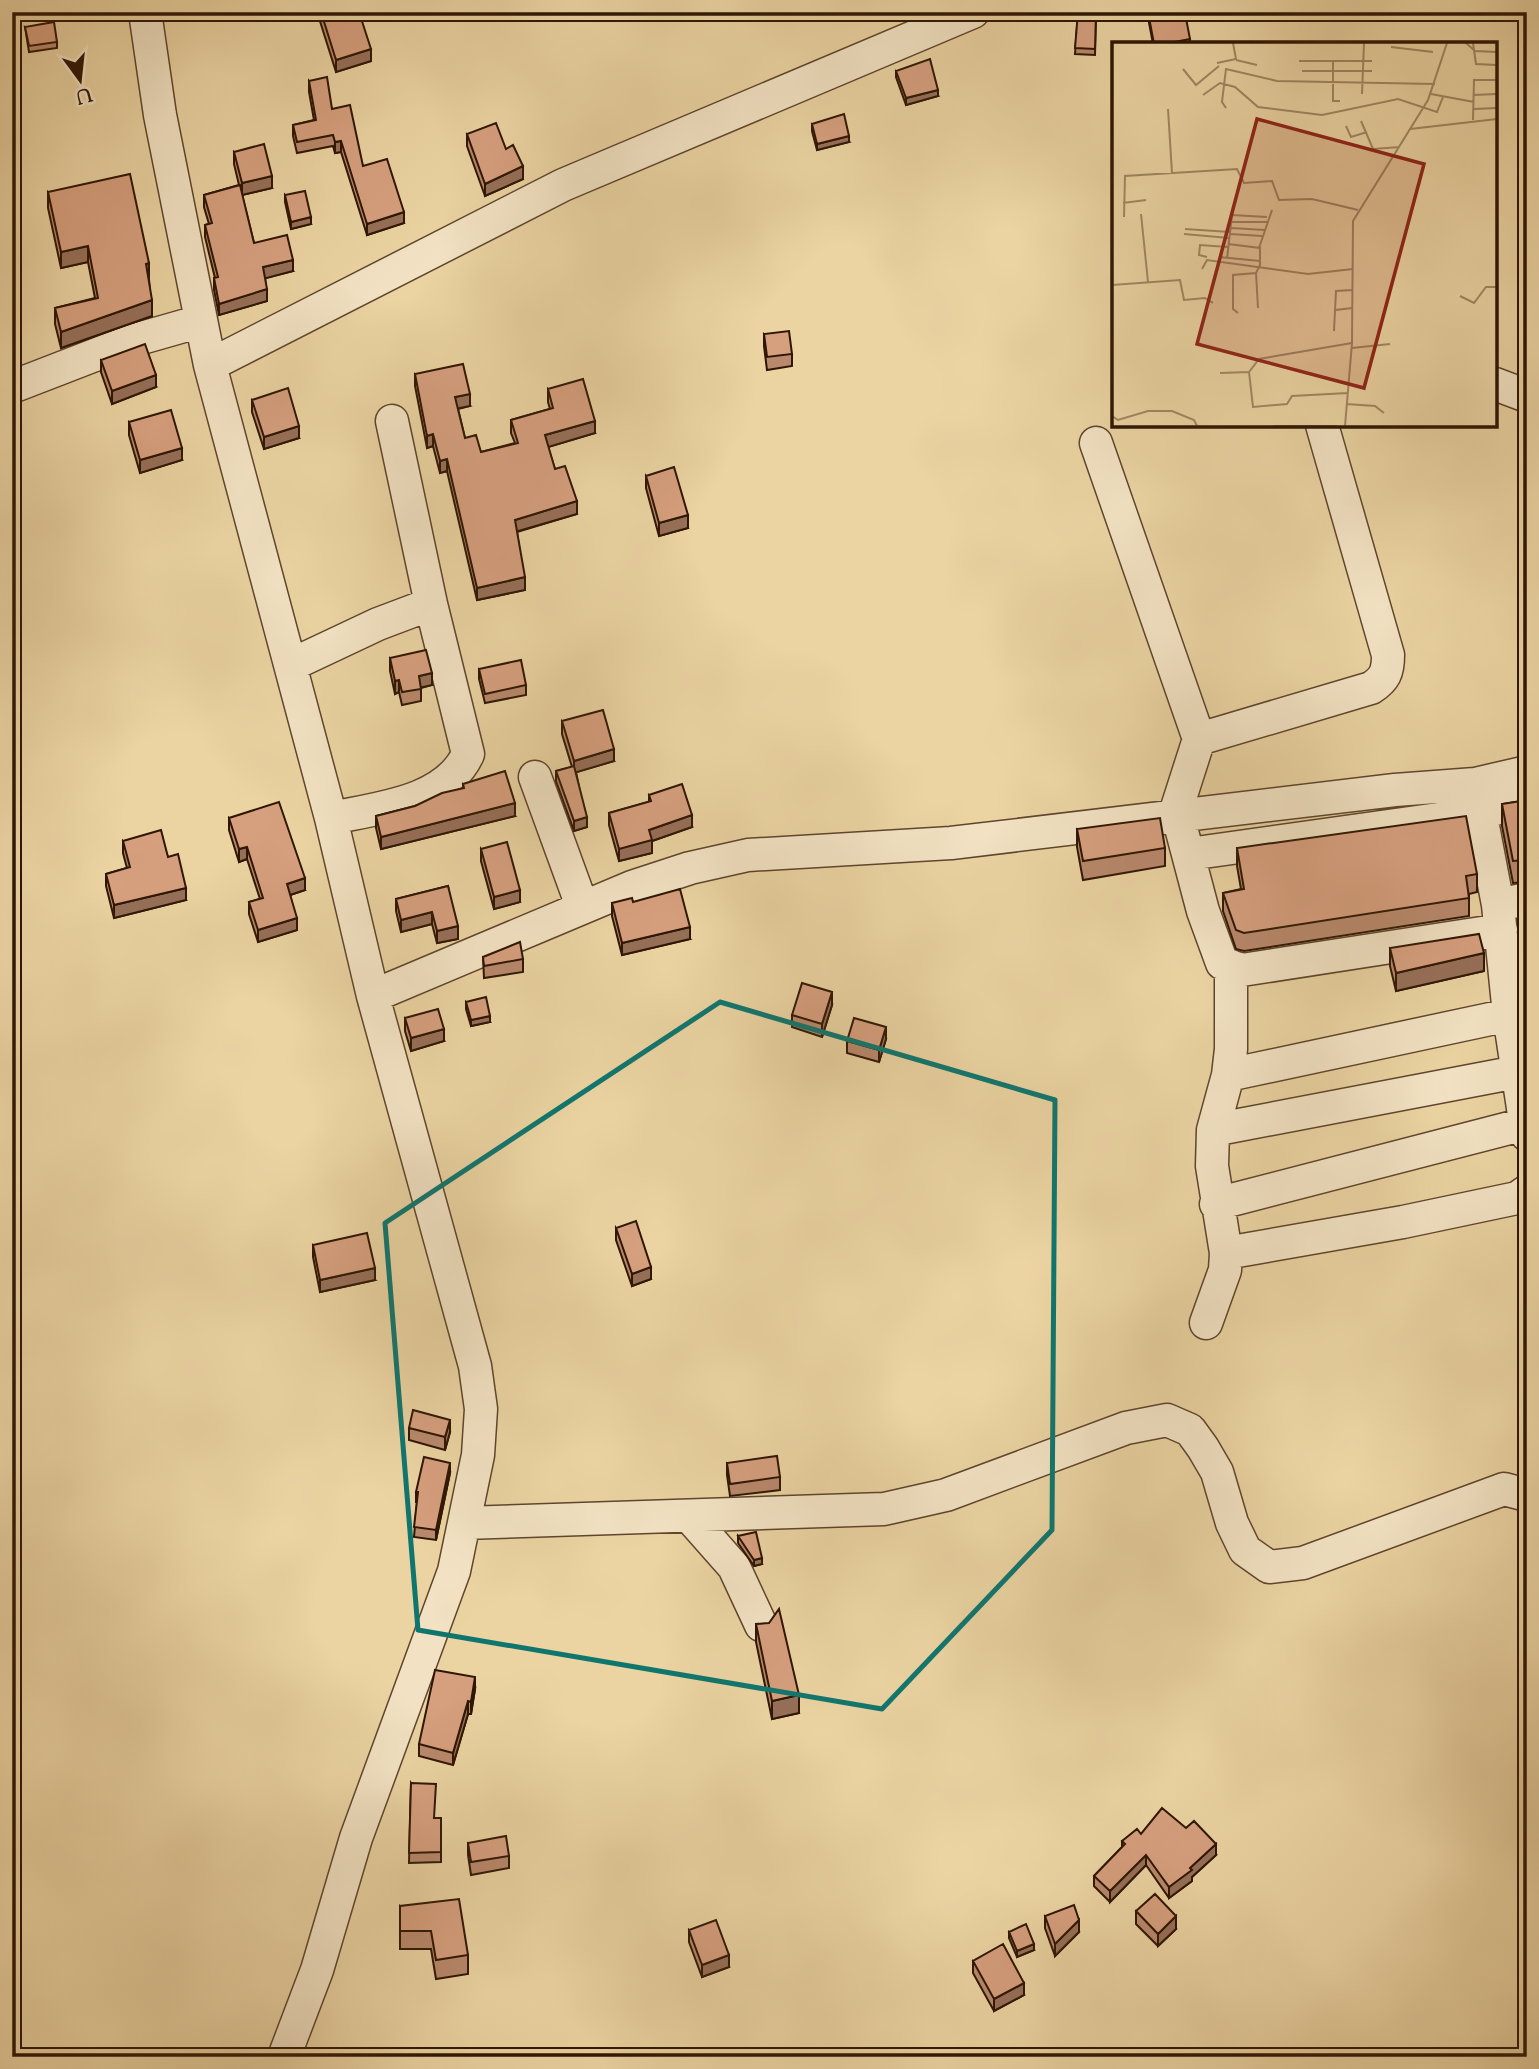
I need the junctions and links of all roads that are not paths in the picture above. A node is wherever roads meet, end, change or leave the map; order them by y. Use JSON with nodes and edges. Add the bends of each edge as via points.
{"nodes":[{"id":1,"x":145,"y":12,"type":"edge"},
{"id":2,"x":973,"y":12,"type":"edge"},
{"id":3,"x":201,"y":321,"type":"junction"},
{"id":4,"x":210,"y":365,"type":"junction"},
{"id":5,"x":1497,"y":385,"type":"edge"},
{"id":6,"x":12,"y":387,"type":"edge"},
{"id":7,"x":1527,"y":396,"type":"edge"},
{"id":8,"x":392,"y":421,"type":"dead end"},
{"id":9,"x":1323,"y":427,"type":"edge"},
{"id":10,"x":1096,"y":443,"type":"dead end"},
{"id":11,"x":431,"y":604,"type":"junction"},
{"id":12,"x":291,"y":665,"type":"junction"},
{"id":13,"x":1199,"y":739,"type":"junction"},
{"id":14,"x":1527,"y":772,"type":"edge"},
{"id":15,"x":535,"y":777,"type":"dead end"},
{"id":16,"x":1478,"y":798,"type":"junction"},
{"id":17,"x":1527,"y":800,"type":"edge"},
{"id":18,"x":1174,"y":817,"type":"junction"},
{"id":19,"x":331,"y":818,"type":"junction"},
{"id":20,"x":1189,"y":855,"type":"junction"},
{"id":21,"x":582,"y":906,"type":"junction"},
{"id":22,"x":1509,"y":911,"type":"edge"},
{"id":23,"x":1231,"y":966,"type":"junction"},
{"id":24,"x":1517,"y":981,"type":"edge"},
{"id":25,"x":373,"y":996,"type":"junction"},
{"id":26,"x":1516,"y":1029,"type":"edge"},
{"id":27,"x":1517,"y":1072,"type":"junction"},
{"id":28,"x":1228,"y":1075,"type":"junction"},
{"id":29,"x":1213,"y":1130,"type":"junction"},
{"id":30,"x":1526,"y":1130,"type":"edge"},
{"id":31,"x":1527,"y":1191,"type":"edge"},
{"id":32,"x":1216,"y":1204,"type":"junction"},
{"id":33,"x":1226,"y":1253,"type":"junction"},
{"id":34,"x":1206,"y":1323,"type":"dead end"},
{"id":35,"x":1527,"y":1495,"type":"edge"},
{"id":36,"x":689,"y":1516,"type":"junction"},
{"id":37,"x":464,"y":1523,"type":"junction"},
{"id":38,"x":761,"y":1625,"type":"edge"},
{"id":39,"x":284,"y":2057,"type":"edge"}],
"edges":[{"from":1,"to":3,"type":"street","via":[[160,115]]},
{"from":2,"to":4,"type":"street","via":[[563,185]]},
{"from":3,"to":4,"type":"street"},
{"from":3,"to":6,"type":"street","via":[[131,341]]},
{"from":4,"to":12,"type":"street"},
{"from":5,"to":7,"type":"street"},
{"from":8,"to":11,"type":"street"},
{"from":9,"to":13,"type":"street","via":[[1388,655],[1384,680],[1371,688]]},
{"from":10,"to":13,"type":"street"},
{"from":11,"to":12,"type":"street"},
{"from":11,"to":19,"type":"street","via":[[468,754],[460,771],[446,784],[400,802]]},
{"from":12,"to":19,"type":"street"},
{"from":13,"to":18,"type":"street"},
{"from":14,"to":16,"type":"street"},
{"from":15,"to":21,"type":"street"},
{"from":16,"to":17,"type":"street"},
{"from":16,"to":18,"type":"street","via":[[1395,790]]},
{"from":16,"to":20,"type":"street"},
{"from":16,"to":22,"type":"street"},
{"from":18,"to":20,"type":"street"},
{"from":18,"to":21,"type":"street","via":[[951,843],[748,855],[666,874]]},
{"from":19,"to":25,"type":"street"},
{"from":20,"to":23,"type":"street","via":[[1213,941],[1222,963]]},
{"from":21,"to":25,"type":"street"},
{"from":22,"to":23,"type":"street","via":[[1242,970]]},
{"from":22,"to":24,"type":"street"},
{"from":23,"to":28,"type":"street"},
{"from":24,"to":26,"type":"street"},
{"from":25,"to":37,"type":"street","via":[[475,1366],[481,1409],[478,1455]]},
{"from":26,"to":27,"type":"street"},
{"from":26,"to":28,"type":"street"},
{"from":27,"to":29,"type":"street"},
{"from":27,"to":30,"type":"street"},
{"from":28,"to":29,"type":"street"},
{"from":29,"to":32,"type":"street"},
{"from":30,"to":32,"type":"street"},
{"from":31,"to":33,"type":"street","via":[[1517,1198],[1403,1222]]},
{"from":32,"to":33,"type":"street"},
{"from":33,"to":34,"type":"street","via":[[1221,1285]]},
{"from":35,"to":36,"type":"street","via":[[1504,1489],[1303,1563],[1269,1567],[1245,1550],[1217,1472],[1203,1448],[1190,1430],[1167,1420],[1126,1428],[946,1495],[884,1509]]},
{"from":36,"to":37,"type":"street"},
{"from":36,"to":38,"type":"street","via":[[734,1567]]},
{"from":37,"to":39,"type":"street","via":[[454,1571],[356,1838],[317,1970]]}]}
